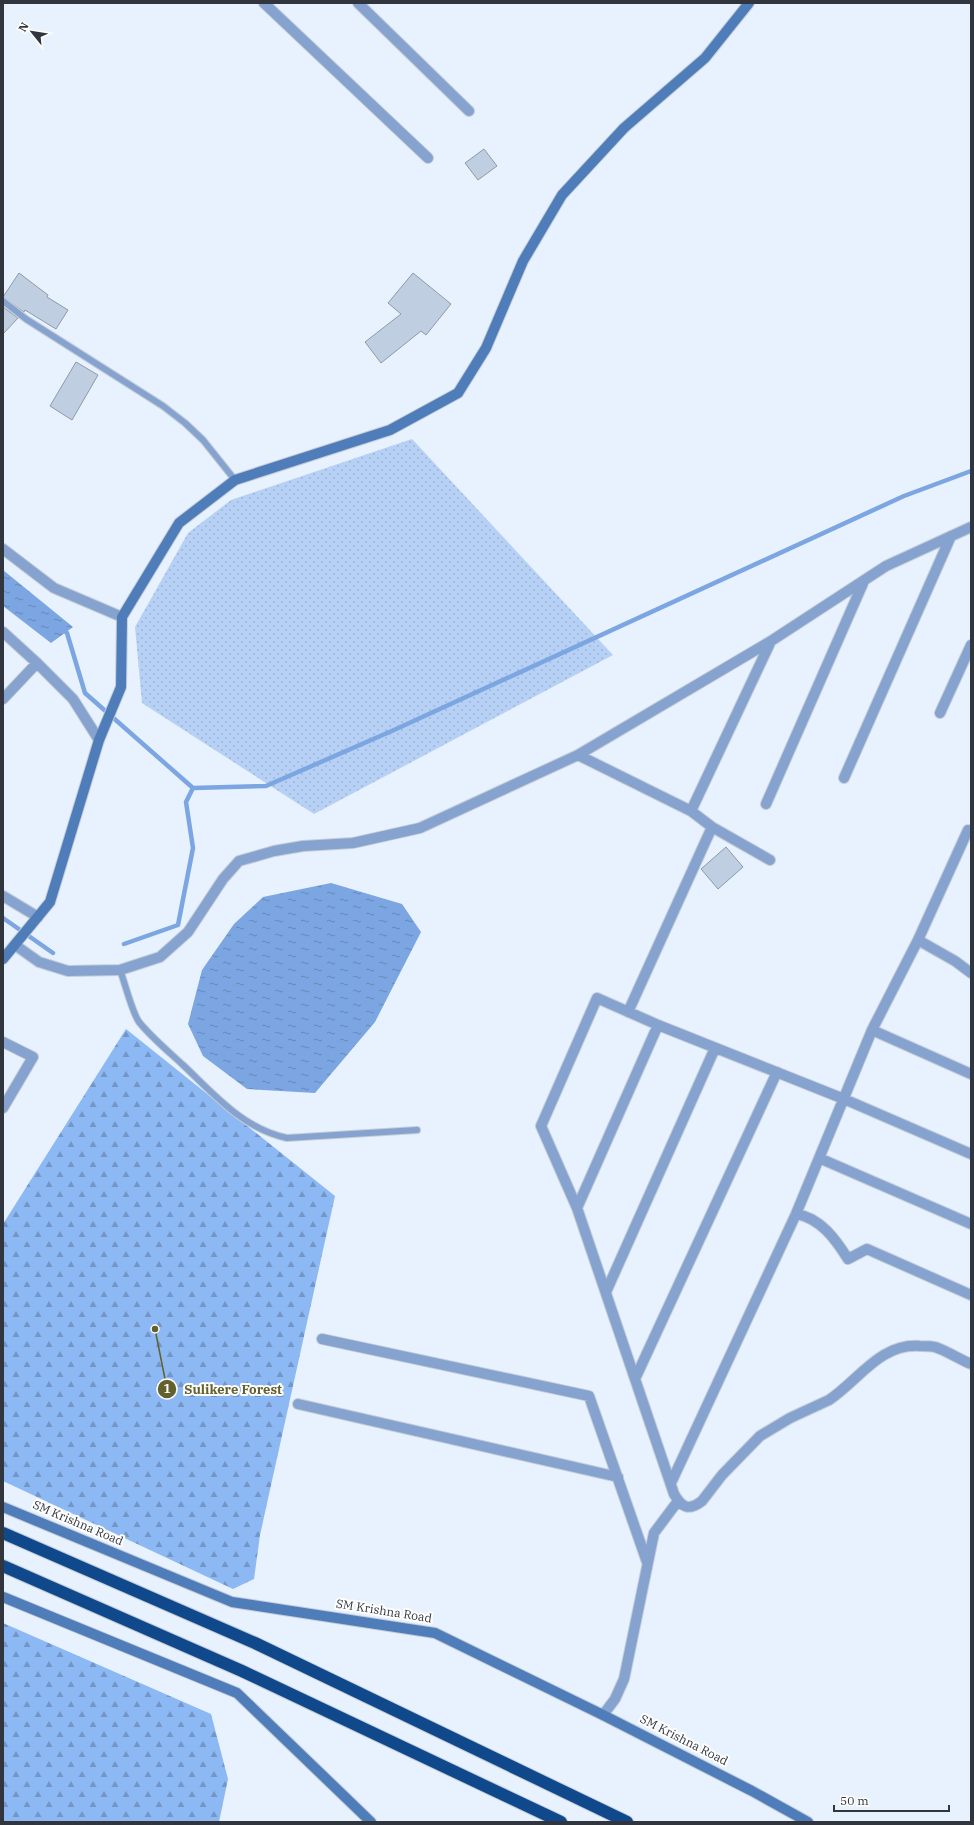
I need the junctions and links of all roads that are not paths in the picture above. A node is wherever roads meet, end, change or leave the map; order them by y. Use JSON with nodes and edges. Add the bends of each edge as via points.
{"nodes":[{"id":1,"x":264,"y":3,"type":"edge"},
{"id":2,"x":358,"y":3,"type":"edge"},
{"id":3,"x":750,"y":3,"type":"edge"},
{"id":4,"x":469,"y":111,"type":"dead end"},
{"id":5,"x":428,"y":158,"type":"dead end"},
{"id":6,"x":3,"y":301,"type":"edge"},
{"id":7,"x":235,"y":480,"type":"junction"},
{"id":8,"x":971,"y":527,"type":"edge"},
{"id":9,"x":951,"y":536,"type":"junction"},
{"id":10,"x":3,"y":549,"type":"edge"},
{"id":11,"x":864,"y":581,"type":"junction"},
{"id":12,"x":122,"y":617,"type":"junction"},
{"id":13,"x":3,"y":632,"type":"edge"},
{"id":14,"x":771,"y":641,"type":"junction"},
{"id":15,"x":971,"y":645,"type":"edge"},
{"id":16,"x":37,"y":663,"type":"junction"},
{"id":17,"x":3,"y":699,"type":"edge"},
{"id":18,"x":940,"y":713,"type":"dead end"},
{"id":19,"x":99,"y":740,"type":"junction"},
{"id":20,"x":578,"y":755,"type":"junction"},
{"id":21,"x":844,"y":778,"type":"dead end"},
{"id":22,"x":766,"y":804,"type":"dead end"},
{"id":23,"x":691,"y":812,"type":"junction"},
{"id":24,"x":712,"y":827,"type":"junction"},
{"id":25,"x":968,"y":830,"type":"dead end"},
{"id":26,"x":770,"y":860,"type":"dead end"},
{"id":27,"x":3,"y":896,"type":"edge"},
{"id":28,"x":38,"y":917,"type":"junction"},
{"id":29,"x":918,"y":940,"type":"junction"},
{"id":30,"x":15,"y":945,"type":"junction"},
{"id":31,"x":3,"y":959,"type":"edge"},
{"id":32,"x":120,"y":970,"type":"junction"},
{"id":33,"x":971,"y":973,"type":"edge"},
{"id":34,"x":628,"y":1012,"type":"junction"},
{"id":35,"x":658,"y":1025,"type":"junction"},
{"id":36,"x":872,"y":1030,"type":"junction"},
{"id":37,"x":3,"y":1042,"type":"edge"},
{"id":38,"x":715,"y":1048,"type":"junction"},
{"id":39,"x":777,"y":1072,"type":"junction"},
{"id":40,"x":971,"y":1074,"type":"edge"},
{"id":41,"x":844,"y":1099,"type":"junction"},
{"id":42,"x":3,"y":1108,"type":"edge"},
{"id":43,"x":417,"y":1130,"type":"dead end"},
{"id":44,"x":971,"y":1154,"type":"edge"},
{"id":45,"x":819,"y":1158,"type":"junction"},
{"id":46,"x":577,"y":1208,"type":"junction"},
{"id":47,"x":796,"y":1214,"type":"junction"},
{"id":48,"x":971,"y":1224,"type":"edge"},
{"id":49,"x":606,"y":1292,"type":"junction"},
{"id":50,"x":971,"y":1295,"type":"edge"},
{"id":51,"x":322,"y":1339,"type":"dead end"},
{"id":52,"x":971,"y":1364,"type":"edge"},
{"id":53,"x":635,"y":1379,"type":"junction"},
{"id":54,"x":298,"y":1404,"type":"dead end"},
{"id":55,"x":618,"y":1477,"type":"junction"},
{"id":56,"x":671,"y":1483,"type":"junction"},
{"id":57,"x":678,"y":1501,"type":"junction"},
{"id":58,"x":3,"y":1507,"type":"edge"},
{"id":59,"x":3,"y":1533,"type":"edge"},
{"id":60,"x":648,"y":1562,"type":"junction"},
{"id":61,"x":3,"y":1566,"type":"edge"},
{"id":62,"x":3,"y":1597,"type":"edge"},
{"id":63,"x":603,"y":1715,"type":"junction"},
{"id":64,"x":370,"y":1822,"type":"edge"},
{"id":65,"x":561,"y":1822,"type":"edge"},
{"id":66,"x":628,"y":1822,"type":"edge"},
{"id":67,"x":808,"y":1822,"type":"edge"}],
"edges":[{"from":1,"to":5,"type":"street"},
{"from":2,"to":4,"type":"street"},
{"from":3,"to":7,"type":"street","via":[[705,58],[624,128],[562,196],[523,261],[486,348],[458,393],[390,430]]},
{"from":6,"to":7,"type":"lane","via":[[26,319],[163,406],[203,440]]},
{"from":7,"to":12,"type":"street","via":[[179,523]]},
{"from":8,"to":9,"type":"street"},
{"from":9,"to":11,"type":"street","via":[[886,566]]},
{"from":9,"to":21,"type":"street"},
{"from":10,"to":12,"type":"street","via":[[54,588]]},
{"from":11,"to":14,"type":"street"},
{"from":11,"to":22,"type":"street"},
{"from":12,"to":19,"type":"street","via":[[120,687]]},
{"from":13,"to":16,"type":"street"},
{"from":14,"to":20,"type":"street"},
{"from":14,"to":23,"type":"street"},
{"from":15,"to":18,"type":"street"},
{"from":16,"to":17,"type":"street"},
{"from":16,"to":19,"type":"street","via":[[73,699]]},
{"from":19,"to":28,"type":"street","via":[[50,902]]},
{"from":20,"to":23,"type":"street"},
{"from":20,"to":32,"type":"street","via":[[420,828],[353,843],[303,846],[274,851],[239,861],[223,879],[188,932],[160,957]]},
{"from":23,"to":24,"type":"street"},
{"from":24,"to":26,"type":"street"},
{"from":24,"to":34,"type":"street"},
{"from":25,"to":29,"type":"street"},
{"from":27,"to":28,"type":"street"},
{"from":28,"to":30,"type":"street"},
{"from":29,"to":33,"type":"street","via":[[954,960]]},
{"from":29,"to":36,"type":"street"},
{"from":30,"to":31,"type":"street"},
{"from":30,"to":32,"type":"street","via":[[39,962],[68,971]]},
{"from":32,"to":43,"type":"lane","via":[[138,1020],[237,1115],[258,1129],[287,1138]]},
{"from":34,"to":35,"type":"street"},
{"from":34,"to":46,"type":"street","via":[[597,998],[541,1126]]},
{"from":35,"to":38,"type":"street"},
{"from":35,"to":46,"type":"street"},
{"from":36,"to":40,"type":"street"},
{"from":36,"to":41,"type":"street"},
{"from":37,"to":42,"type":"street","via":[[33,1057]]},
{"from":38,"to":39,"type":"street"},
{"from":38,"to":49,"type":"street"},
{"from":39,"to":41,"type":"street"},
{"from":39,"to":53,"type":"street"},
{"from":41,"to":44,"type":"street"},
{"from":41,"to":45,"type":"street"},
{"from":45,"to":47,"type":"street"},
{"from":45,"to":48,"type":"street"},
{"from":46,"to":49,"type":"street"},
{"from":47,"to":50,"type":"street","via":[[806,1216],[822,1227],[835,1239],[848,1259],[867,1249]]},
{"from":47,"to":56,"type":"street"},
{"from":49,"to":53,"type":"street"},
{"from":51,"to":55,"type":"street","via":[[589,1396]]},
{"from":52,"to":57,"type":"street","via":[[934,1347],[898,1347],[878,1357],[829,1400],[790,1418],[760,1436],[722,1475],[702,1502],[694,1507],[686,1507]]},
{"from":53,"to":56,"type":"street"},
{"from":54,"to":55,"type":"street"},
{"from":55,"to":60,"type":"street"},
{"from":56,"to":57,"type":"street"},
{"from":57,"to":60,"type":"street","via":[[654,1532]]},
{"from":58,"to":63,"type":"street","name":"SM Krishna Road","via":[[232,1602],[435,1633]]},
{"from":59,"to":66,"type":"highway","via":[[255,1643]]},
{"from":60,"to":63,"type":"street","via":[[624,1678],[615,1699]]},
{"from":61,"to":65,"type":"highway","via":[[242,1671]]},
{"from":62,"to":64,"type":"street","via":[[238,1693]]},
{"from":63,"to":67,"type":"street","name":"SM Krishna Road"}]}
